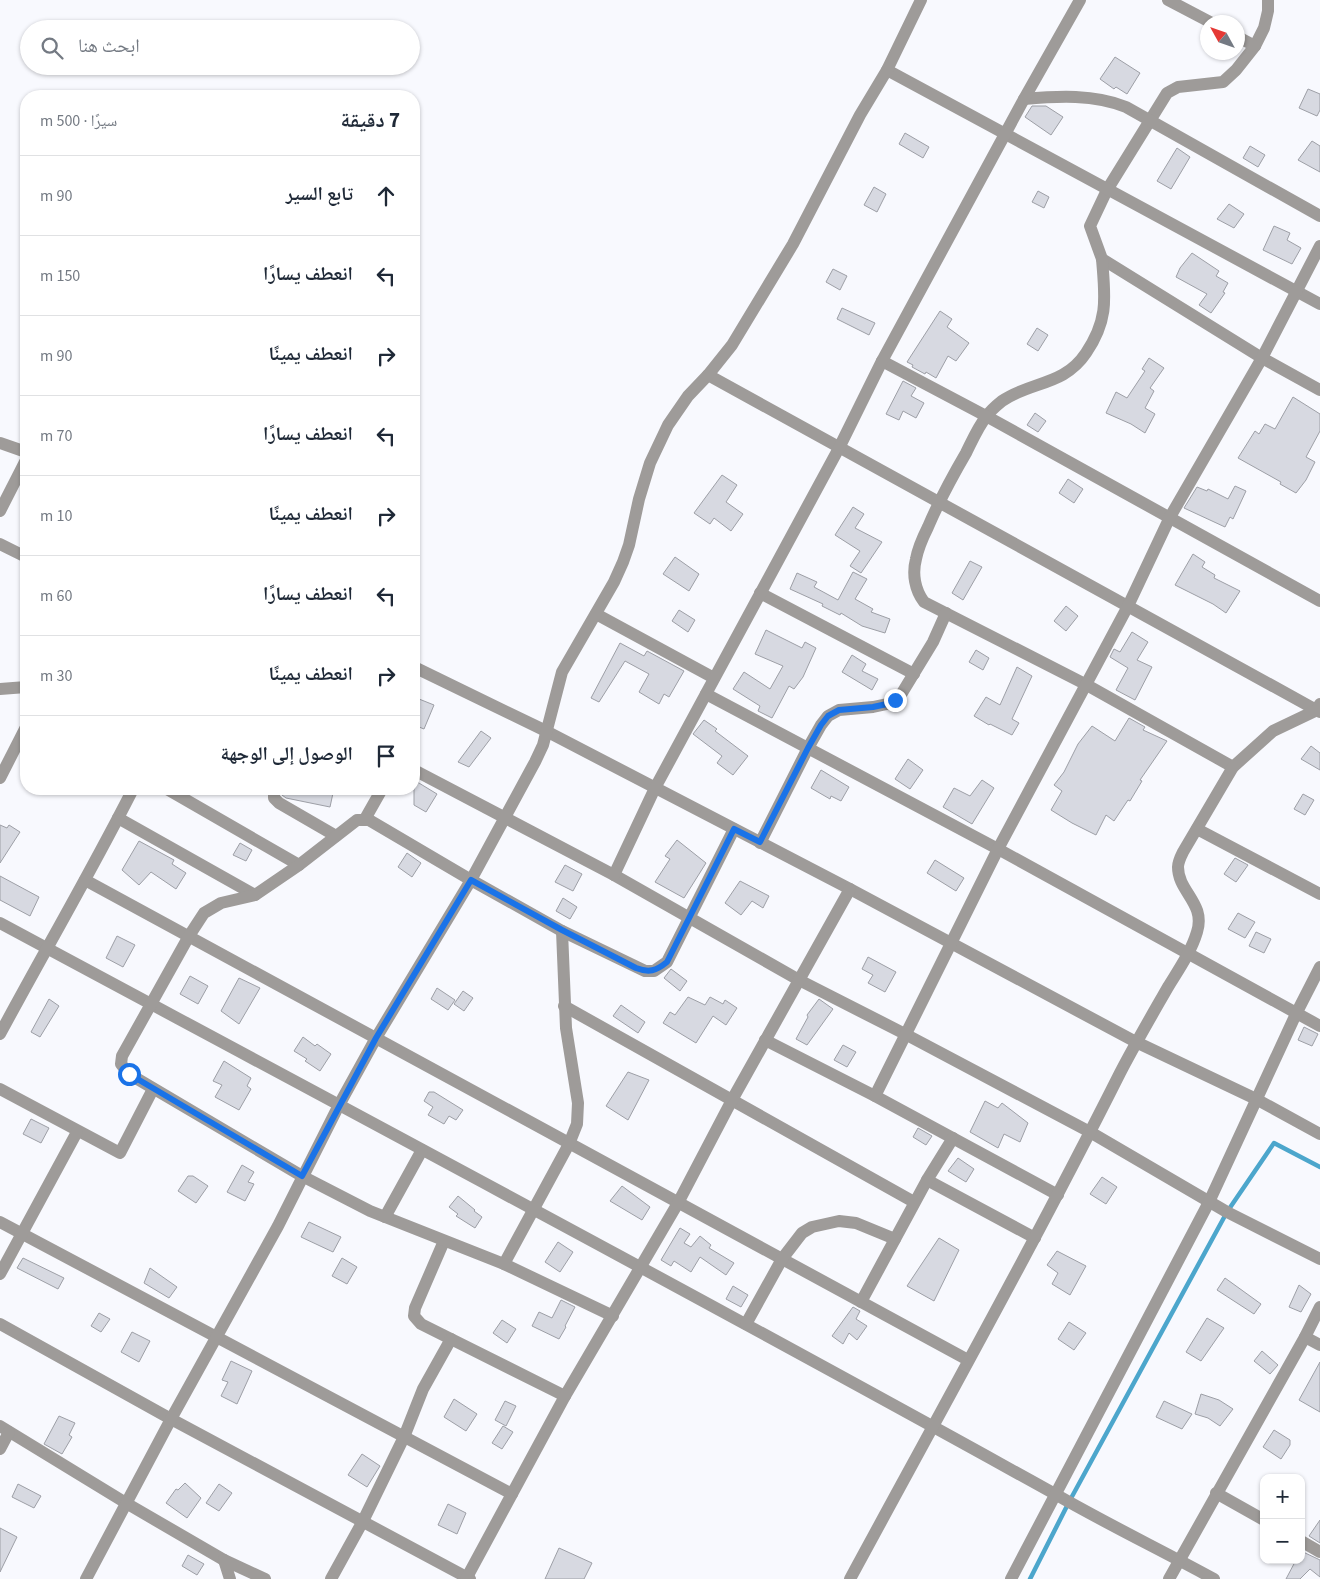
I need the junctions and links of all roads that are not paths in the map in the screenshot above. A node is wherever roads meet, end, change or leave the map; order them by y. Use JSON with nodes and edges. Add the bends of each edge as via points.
{"nodes":[{"id":1,"x":921,"y":0,"type":"edge"},
{"id":2,"x":1080,"y":0,"type":"edge"},
{"id":3,"x":1168,"y":0,"type":"edge"},
{"id":4,"x":1268,"y":0,"type":"edge"},
{"id":5,"x":1200,"y":17,"type":"edge"},
{"id":6,"x":1245,"y":41,"type":"edge"},
{"id":7,"x":1255,"y":46,"type":"junction"},
{"id":8,"x":887,"y":70,"type":"junction"},
{"id":9,"x":1024,"y":99,"type":"junction"},
{"id":10,"x":1150,"y":120,"type":"junction"},
{"id":11,"x":1006,"y":134,"type":"junction"},
{"id":12,"x":1107,"y":190,"type":"junction"},
{"id":13,"x":1320,"y":216,"type":"edge"},
{"id":14,"x":1320,"y":246,"type":"edge"},
{"id":15,"x":1102,"y":259,"type":"junction"},
{"id":16,"x":1296,"y":290,"type":"junction"},
{"id":17,"x":1320,"y":304,"type":"edge"},
{"id":18,"x":1262,"y":358,"type":"junction"},
{"id":19,"x":882,"y":361,"type":"junction"},
{"id":20,"x":708,"y":375,"type":"junction"},
{"id":21,"x":1320,"y":390,"type":"edge"},
{"id":22,"x":986,"y":416,"type":"junction"},
{"id":23,"x":0,"y":443,"type":"edge"},
{"id":24,"x":839,"y":448,"type":"junction"},
{"id":25,"x":20,"y":450,"type":"edge"},
{"id":26,"x":20,"y":472,"type":"edge"},
{"id":27,"x":938,"y":503,"type":"junction"},
{"id":28,"x":0,"y":511,"type":"edge"},
{"id":29,"x":1170,"y":517,"type":"junction"},
{"id":30,"x":0,"y":544,"type":"edge"},
{"id":31,"x":20,"y":554,"type":"edge"},
{"id":32,"x":760,"y":593,"type":"junction"},
{"id":33,"x":1320,"y":601,"type":"edge"},
{"id":34,"x":1128,"y":606,"type":"junction"},
{"id":35,"x":946,"y":613,"type":"junction"},
{"id":36,"x":596,"y":614,"type":"junction"},
{"id":37,"x":420,"y":671,"type":"edge"},
{"id":38,"x":914,"y":674,"type":"junction"},
{"id":39,"x":714,"y":678,"type":"junction"},
{"id":40,"x":1085,"y":684,"type":"junction"},
{"id":41,"x":20,"y":687,"type":"edge"},
{"id":42,"x":0,"y":689,"type":"edge"},
{"id":43,"x":706,"y":694,"type":"junction"},
{"id":44,"x":1319,"y":709,"type":"edge"},
{"id":45,"x":546,"y":731,"type":"junction"},
{"id":46,"x":20,"y":739,"type":"edge"},
{"id":47,"x":808,"y":748,"type":"junction"},
{"id":48,"x":1232,"y":767,"type":"junction"},
{"id":49,"x":420,"y":773,"type":"edge"},
{"id":50,"x":0,"y":778,"type":"edge"},
{"id":51,"x":655,"y":788,"type":"junction"},
{"id":52,"x":129,"y":795,"type":"edge"},
{"id":53,"x":177,"y":795,"type":"edge"},
{"id":54,"x":274,"y":795,"type":"edge"},
{"id":55,"x":379,"y":795,"type":"edge"},
{"id":56,"x":505,"y":817,"type":"junction"},
{"id":57,"x":118,"y":818,"type":"junction"},
{"id":58,"x":365,"y":819,"type":"junction"},
{"id":59,"x":734,"y":829,"type":"junction"},
{"id":60,"x":1197,"y":830,"type":"junction"},
{"id":61,"x":336,"y":836,"type":"junction"},
{"id":62,"x":760,"y":842,"type":"junction"},
{"id":63,"x":998,"y":849,"type":"junction"},
{"id":64,"x":299,"y":865,"type":"junction"},
{"id":65,"x":614,"y":875,"type":"junction"},
{"id":66,"x":85,"y":880,"type":"junction"},
{"id":67,"x":471,"y":880,"type":"junction"},
{"id":68,"x":850,"y":889,"type":"junction"},
{"id":69,"x":1320,"y":894,"type":"edge"},
{"id":70,"x":255,"y":895,"type":"junction"},
{"id":71,"x":689,"y":917,"type":"junction"},
{"id":72,"x":0,"y":923,"type":"edge"},
{"id":73,"x":562,"y":930,"type":"junction"},
{"id":74,"x":189,"y":936,"type":"junction"},
{"id":75,"x":951,"y":944,"type":"junction"},
{"id":76,"x":46,"y":948,"type":"junction"},
{"id":77,"x":1188,"y":954,"type":"junction"},
{"id":78,"x":1320,"y":967,"type":"edge"},
{"id":79,"x":799,"y":980,"type":"junction"},
{"id":80,"x":151,"y":1004,"type":"junction"},
{"id":81,"x":564,"y":1006,"type":"junction"},
{"id":82,"x":1296,"y":1014,"type":"junction"},
{"id":83,"x":1320,"y":1026,"type":"edge"},
{"id":84,"x":0,"y":1034,"type":"edge"},
{"id":85,"x":905,"y":1034,"type":"junction"},
{"id":86,"x":376,"y":1038,"type":"junction"},
{"id":87,"x":765,"y":1040,"type":"junction"},
{"id":88,"x":1136,"y":1042,"type":"junction"},
{"id":89,"x":0,"y":1089,"type":"edge"},
{"id":90,"x":154,"y":1089,"type":"junction"},
{"id":91,"x":875,"y":1096,"type":"junction"},
{"id":92,"x":1256,"y":1099,"type":"junction"},
{"id":93,"x":732,"y":1100,"type":"junction"},
{"id":94,"x":339,"y":1105,"type":"junction"},
{"id":95,"x":78,"y":1132,"type":"junction"},
{"id":96,"x":1090,"y":1132,"type":"junction"},
{"id":97,"x":1320,"y":1134,"type":"edge"},
{"id":98,"x":953,"y":1138,"type":"junction"},
{"id":99,"x":568,"y":1144,"type":"junction"},
{"id":100,"x":422,"y":1150,"type":"junction"},
{"id":101,"x":302,"y":1176,"type":"junction"},
{"id":102,"x":926,"y":1180,"type":"junction"},
{"id":103,"x":1058,"y":1195,"type":"junction"},
{"id":104,"x":914,"y":1202,"type":"junction"},
{"id":105,"x":1209,"y":1202,"type":"junction"},
{"id":106,"x":678,"y":1203,"type":"junction"},
{"id":107,"x":533,"y":1210,"type":"junction"},
{"id":108,"x":385,"y":1217,"type":"junction"},
{"id":109,"x":0,"y":1222,"type":"edge"},
{"id":110,"x":22,"y":1234,"type":"junction"},
{"id":111,"x":1036,"y":1238,"type":"junction"},
{"id":112,"x":895,"y":1239,"type":"junction"},
{"id":113,"x":444,"y":1241,"type":"junction"},
{"id":114,"x":782,"y":1259,"type":"junction"},
{"id":115,"x":1320,"y":1259,"type":"edge"},
{"id":116,"x":504,"y":1264,"type":"junction"},
{"id":117,"x":641,"y":1266,"type":"junction"},
{"id":118,"x":0,"y":1274,"type":"edge"},
{"id":119,"x":861,"y":1302,"type":"junction"},
{"id":120,"x":1320,"y":1306,"type":"edge"},
{"id":121,"x":614,"y":1316,"type":"junction"},
{"id":122,"x":0,"y":1324,"type":"edge"},
{"id":123,"x":746,"y":1324,"type":"junction"},
{"id":124,"x":1305,"y":1337,"type":"junction"},
{"id":125,"x":216,"y":1339,"type":"junction"},
{"id":126,"x":452,"y":1339,"type":"junction"},
{"id":127,"x":1320,"y":1345,"type":"edge"},
{"id":128,"x":968,"y":1360,"type":"junction"},
{"id":129,"x":565,"y":1396,"type":"junction"},
{"id":130,"x":171,"y":1419,"type":"junction"},
{"id":131,"x":933,"y":1426,"type":"junction"},
{"id":132,"x":5,"y":1429,"type":"edge"},
{"id":133,"x":404,"y":1437,"type":"junction"},
{"id":134,"x":0,"y":1449,"type":"edge"},
{"id":135,"x":1216,"y":1493,"type":"junction"},
{"id":136,"x":512,"y":1494,"type":"junction"},
{"id":137,"x":1056,"y":1495,"type":"junction"},
{"id":138,"x":126,"y":1503,"type":"junction"},
{"id":139,"x":1262,"y":1519,"type":"edge"},
{"id":140,"x":363,"y":1521,"type":"junction"},
{"id":141,"x":1305,"y":1543,"type":"edge"},
{"id":142,"x":1320,"y":1552,"type":"edge"},
{"id":143,"x":224,"y":1560,"type":"junction"},
{"id":144,"x":1179,"y":1560,"type":"junction"},
{"id":145,"x":468,"y":1578,"type":"edge"},
{"id":146,"x":86,"y":1579,"type":"edge"},
{"id":147,"x":230,"y":1579,"type":"edge"},
{"id":148,"x":265,"y":1579,"type":"edge"},
{"id":149,"x":331,"y":1579,"type":"edge"},
{"id":150,"x":850,"y":1579,"type":"edge"},
{"id":151,"x":1011,"y":1579,"type":"edge"},
{"id":152,"x":1169,"y":1579,"type":"edge"},
{"id":153,"x":1214,"y":1579,"type":"edge"}],
"edges":[{"from":1,"to":8,"type":"street"},
{"from":2,"to":9,"type":"street"},
{"from":3,"to":5,"type":"street"},
{"from":4,"to":7,"type":"street","via":[[1264,28]]},
{"from":6,"to":7,"type":"street"},
{"from":7,"to":10,"type":"street","via":[[1223,82],[1178,87],[1167,93]]},
{"from":8,"to":11,"type":"street"},
{"from":8,"to":20,"type":"street","via":[[793,244],[732,345]]},
{"from":9,"to":10,"type":"street","via":[[1110,101]]},
{"from":9,"to":11,"type":"street"},
{"from":10,"to":12,"type":"street"},
{"from":10,"to":13,"type":"street"},
{"from":11,"to":12,"type":"street"},
{"from":11,"to":19,"type":"street"},
{"from":12,"to":15,"type":"street","via":[[1090,226]]},
{"from":12,"to":16,"type":"street"},
{"from":14,"to":16,"type":"street"},
{"from":15,"to":18,"type":"street"},
{"from":15,"to":22,"type":"street","via":[[1104,312],[1098,333],[1085,354],[1073,368],[1054,380],[1014,394]]},
{"from":16,"to":17,"type":"street"},
{"from":16,"to":18,"type":"street"},
{"from":18,"to":21,"type":"street"},
{"from":18,"to":29,"type":"street"},
{"from":19,"to":22,"type":"street"},
{"from":19,"to":24,"type":"street"},
{"from":20,"to":24,"type":"street"},
{"from":20,"to":36,"type":"street","via":[[673,418],[654,455],[626,554]]},
{"from":22,"to":27,"type":"street"},
{"from":22,"to":29,"type":"street"},
{"from":23,"to":25,"type":"street"},
{"from":24,"to":27,"type":"street"},
{"from":24,"to":32,"type":"street"},
{"from":26,"to":28,"type":"street"},
{"from":27,"to":34,"type":"street"},
{"from":27,"to":35,"type":"street","via":[[915,560],[915,578],[918,594],[924,602]]},
{"from":29,"to":33,"type":"street"},
{"from":29,"to":34,"type":"street"},
{"from":30,"to":31,"type":"street"},
{"from":32,"to":38,"type":"street"},
{"from":32,"to":39,"type":"street"},
{"from":34,"to":40,"type":"street"},
{"from":34,"to":44,"type":"street"},
{"from":35,"to":38,"type":"street"},
{"from":35,"to":40,"type":"street"},
{"from":36,"to":39,"type":"street"},
{"from":36,"to":45,"type":"street","via":[[562,672]]},
{"from":37,"to":45,"type":"street"},
{"from":38,"to":47,"type":"street","via":[[902,693],[887,704],[839,710],[828,716]]},
{"from":39,"to":43,"type":"street"},
{"from":40,"to":48,"type":"street"},
{"from":40,"to":63,"type":"street"},
{"from":41,"to":42,"type":"street"},
{"from":43,"to":47,"type":"street"},
{"from":43,"to":51,"type":"street"},
{"from":44,"to":48,"type":"street","via":[[1273,731]]},
{"from":45,"to":51,"type":"street"},
{"from":45,"to":56,"type":"street","via":[[535,762]]},
{"from":46,"to":50,"type":"street"},
{"from":47,"to":62,"type":"street"},
{"from":47,"to":63,"type":"street"},
{"from":48,"to":60,"type":"street"},
{"from":49,"to":56,"type":"street"},
{"from":51,"to":59,"type":"street"},
{"from":51,"to":65,"type":"street"},
{"from":52,"to":57,"type":"street"},
{"from":53,"to":64,"type":"street"},
{"from":54,"to":61,"type":"street","via":[[279,803]]},
{"from":55,"to":58,"type":"street"},
{"from":56,"to":65,"type":"street"},
{"from":56,"to":67,"type":"street"},
{"from":57,"to":66,"type":"street"},
{"from":57,"to":70,"type":"street"},
{"from":58,"to":61,"type":"street","via":[[357,820]]},
{"from":58,"to":67,"type":"street"},
{"from":59,"to":62,"type":"street"},
{"from":59,"to":71,"type":"street"},
{"from":60,"to":69,"type":"street"},
{"from":60,"to":77,"type":"street","via":[[1178,866],[1180,877],[1197,906],[1200,920]]},
{"from":61,"to":64,"type":"street"},
{"from":62,"to":68,"type":"street"},
{"from":63,"to":75,"type":"street"},
{"from":63,"to":77,"type":"street"},
{"from":64,"to":70,"type":"street"},
{"from":65,"to":71,"type":"street"},
{"from":66,"to":74,"type":"street"},
{"from":66,"to":76,"type":"street"},
{"from":67,"to":73,"type":"street"},
{"from":67,"to":86,"type":"street"},
{"from":68,"to":75,"type":"street"},
{"from":68,"to":79,"type":"street"},
{"from":70,"to":74,"type":"street","via":[[221,903],[204,913]]},
{"from":71,"to":73,"type":"street","via":[[667,962],[654,971],[636,968]]},
{"from":71,"to":79,"type":"street"},
{"from":72,"to":76,"type":"street"},
{"from":73,"to":81,"type":"street"},
{"from":74,"to":80,"type":"street"},
{"from":74,"to":86,"type":"street"},
{"from":75,"to":85,"type":"street"},
{"from":75,"to":88,"type":"street"},
{"from":76,"to":80,"type":"street"},
{"from":76,"to":84,"type":"street"},
{"from":77,"to":82,"type":"street"},
{"from":77,"to":88,"type":"street"},
{"from":78,"to":82,"type":"street"},
{"from":79,"to":85,"type":"street"},
{"from":79,"to":87,"type":"street"},
{"from":80,"to":90,"type":"street","via":[[125,1048],[121,1064],[129,1074]]},
{"from":80,"to":94,"type":"street"},
{"from":81,"to":93,"type":"street"},
{"from":81,"to":99,"type":"street","via":[[578,1103],[577,1124]]},
{"from":82,"to":83,"type":"street"},
{"from":82,"to":92,"type":"street"},
{"from":85,"to":91,"type":"street"},
{"from":85,"to":96,"type":"street"},
{"from":86,"to":94,"type":"street"},
{"from":86,"to":99,"type":"street"},
{"from":87,"to":91,"type":"street"},
{"from":87,"to":93,"type":"street"},
{"from":88,"to":92,"type":"street"},
{"from":88,"to":96,"type":"street"},
{"from":89,"to":95,"type":"street"},
{"from":90,"to":95,"type":"street","via":[[120,1153]]},
{"from":90,"to":101,"type":"street"},
{"from":91,"to":98,"type":"street"},
{"from":92,"to":97,"type":"street"},
{"from":92,"to":105,"type":"street"},
{"from":93,"to":104,"type":"street"},
{"from":93,"to":106,"type":"street"},
{"from":94,"to":100,"type":"street"},
{"from":94,"to":101,"type":"street"},
{"from":95,"to":110,"type":"street"},
{"from":96,"to":103,"type":"street"},
{"from":96,"to":105,"type":"street"},
{"from":98,"to":102,"type":"street"},
{"from":98,"to":103,"type":"street"},
{"from":99,"to":106,"type":"street"},
{"from":99,"to":107,"type":"street"},
{"from":100,"to":107,"type":"street"},
{"from":100,"to":108,"type":"street"},
{"from":101,"to":108,"type":"street"},
{"from":101,"to":125,"type":"street"},
{"from":102,"to":104,"type":"street"},
{"from":102,"to":111,"type":"street"},
{"from":103,"to":111,"type":"street"},
{"from":104,"to":112,"type":"street"},
{"from":105,"to":115,"type":"street"},
{"from":105,"to":137,"type":"street"},
{"from":106,"to":114,"type":"street"},
{"from":106,"to":117,"type":"street"},
{"from":107,"to":116,"type":"street"},
{"from":107,"to":117,"type":"street"},
{"from":108,"to":113,"type":"street"},
{"from":109,"to":110,"type":"street"},
{"from":110,"to":118,"type":"street"},
{"from":110,"to":125,"type":"street"},
{"from":111,"to":128,"type":"street"},
{"from":112,"to":114,"type":"street","via":[[856,1223],[826,1222],[802,1233]]},
{"from":112,"to":119,"type":"street"},
{"from":113,"to":116,"type":"street"},
{"from":113,"to":126,"type":"street","via":[[414,1316],[421,1324]]},
{"from":114,"to":119,"type":"street"},
{"from":114,"to":123,"type":"street"},
{"from":116,"to":121,"type":"street"},
{"from":117,"to":121,"type":"street"},
{"from":117,"to":123,"type":"street"},
{"from":119,"to":128,"type":"street"},
{"from":120,"to":124,"type":"street"},
{"from":121,"to":129,"type":"street"},
{"from":122,"to":130,"type":"street"},
{"from":123,"to":131,"type":"street"},
{"from":124,"to":127,"type":"street"},
{"from":124,"to":135,"type":"street"},
{"from":125,"to":130,"type":"street"},
{"from":125,"to":133,"type":"street"},
{"from":126,"to":129,"type":"street"},
{"from":126,"to":133,"type":"street","via":[[423,1389]]},
{"from":128,"to":131,"type":"street"},
{"from":129,"to":136,"type":"street"},
{"from":130,"to":138,"type":"street"},
{"from":130,"to":140,"type":"street"},
{"from":131,"to":137,"type":"street"},
{"from":131,"to":150,"type":"street"},
{"from":132,"to":134,"type":"street"},
{"from":132,"to":138,"type":"street"},
{"from":133,"to":136,"type":"street"},
{"from":133,"to":140,"type":"street"},
{"from":135,"to":139,"type":"street"},
{"from":135,"to":144,"type":"street"},
{"from":136,"to":145,"type":"street"},
{"from":137,"to":144,"type":"street"},
{"from":137,"to":151,"type":"street"},
{"from":138,"to":143,"type":"street"},
{"from":138,"to":146,"type":"street"},
{"from":140,"to":145,"type":"street"},
{"from":140,"to":149,"type":"street"},
{"from":141,"to":142,"type":"street"},
{"from":143,"to":147,"type":"street"},
{"from":143,"to":148,"type":"street"},
{"from":144,"to":152,"type":"street"},
{"from":144,"to":153,"type":"street"}]}
